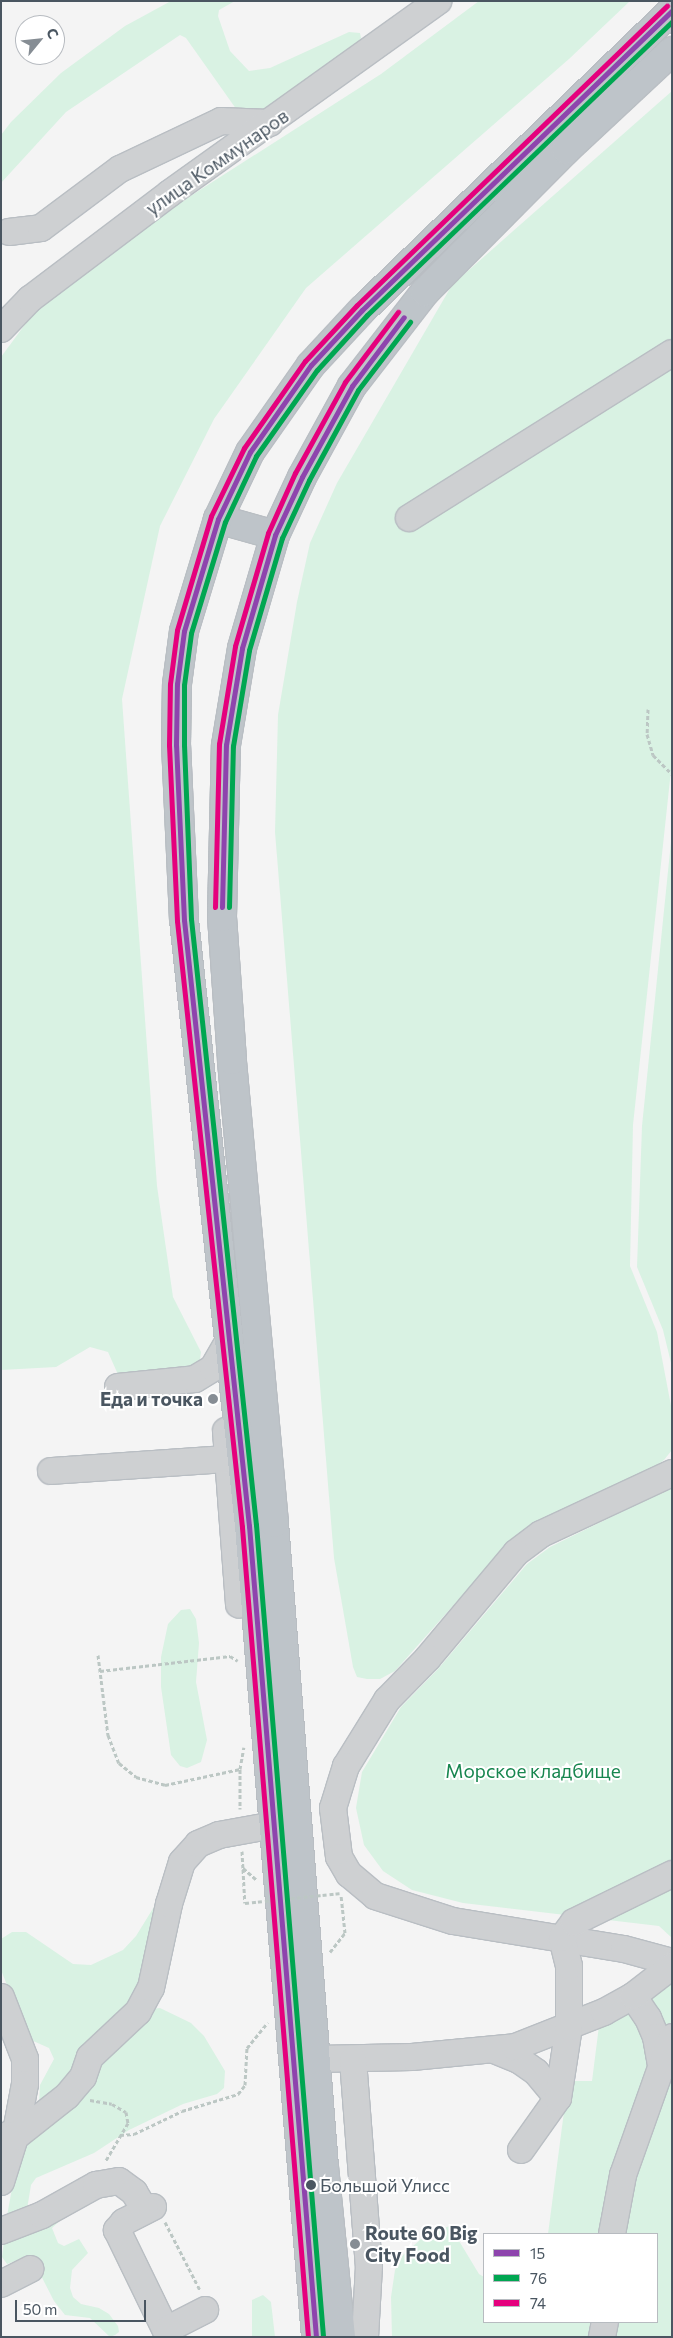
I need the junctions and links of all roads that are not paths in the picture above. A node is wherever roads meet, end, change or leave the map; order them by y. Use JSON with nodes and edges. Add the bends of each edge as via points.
{"nodes":[{"id":1,"x":438,"y":1,"type":"edge"},
{"id":2,"x":672,"y":11,"type":"edge"},
{"id":3,"x":672,"y":51,"type":"edge"},
{"id":4,"x":270,"y":123,"type":"junction"},
{"id":5,"x":9,"y":232,"type":"dead end"},
{"id":6,"x":1,"y":329,"type":"edge"},
{"id":7,"x":672,"y":353,"type":"edge"},
{"id":8,"x":409,"y":518,"type":"dead end"},
{"id":9,"x":218,"y":519,"type":"junction"},
{"id":10,"x":275,"y":535,"type":"junction"},
{"id":11,"x":225,"y":1349,"type":"junction"},
{"id":12,"x":118,"y":1387,"type":"dead end"},
{"id":13,"x":228,"y":1459,"type":"junction"},
{"id":14,"x":51,"y":1471,"type":"dead end"},
{"id":15,"x":672,"y":1473,"type":"edge"},
{"id":16,"x":239,"y":1605,"type":"dead end"},
{"id":17,"x":274,"y":1825,"type":"junction"},
{"id":18,"x":672,"y":1874,"type":"edge"},
{"id":19,"x":562,"y":1938,"type":"junction"},
{"id":20,"x":672,"y":1962,"type":"edge"},
{"id":21,"x":672,"y":1966,"type":"edge"},
{"id":22,"x":633,"y":1996,"type":"junction"},
{"id":23,"x":1,"y":1997,"type":"edge"},
{"id":24,"x":569,"y":2027,"type":"junction"},
{"id":25,"x":672,"y":2037,"type":"edge"},
{"id":26,"x":494,"y":2050,"type":"junction"},
{"id":27,"x":316,"y":2059,"type":"junction"},
{"id":28,"x":353,"y":2060,"type":"junction"},
{"id":29,"x":661,"y":2067,"type":"junction"},
{"id":30,"x":558,"y":2098,"type":"junction"},
{"id":31,"x":8,"y":2136,"type":"edge"},
{"id":32,"x":521,"y":2150,"type":"dead end"},
{"id":33,"x":1,"y":2182,"type":"edge"},
{"id":34,"x":1,"y":2231,"type":"edge"},
{"id":35,"x":612,"y":2233,"type":"edge"},
{"id":36,"x":30,"y":2269,"type":"dead end"},
{"id":37,"x":1,"y":2284,"type":"edge"},
{"id":38,"x":205,"y":2310,"type":"road end"},
{"id":39,"x":605,"y":2323,"type":"edge"},
{"id":40,"x":168,"y":2333,"type":"edge"},
{"id":41,"x":316,"y":2337,"type":"edge"},
{"id":42,"x":341,"y":2337,"type":"edge"},
{"id":43,"x":365,"y":2337,"type":"edge"},
{"id":44,"x":602,"y":2337,"type":"edge"}],
"edges":[{"from":1,"to":4,"type":"street","name":"улица Коммунаров"},
{"from":2,"to":9,"type":"highway","via":[[368,303],[311,365],[250,452]]},
{"from":3,"to":10,"type":"highway","via":[[425,292],[391,332],[334,418]]},
{"from":4,"to":5,"type":"street","via":[[221,121],[120,168],[41,228]]},
{"from":4,"to":6,"type":"street","name":"улица Коммунаров","via":[[30,299]]},
{"from":7,"to":8,"type":"street"},
{"from":9,"to":10,"type":"highway"},
{"from":9,"to":11,"type":"highway","via":[[184,631],[177,684],[176,754],[184,920]]},
{"from":10,"to":27,"type":"highway","via":[[242,648],[226,745],[222,917]]},
{"from":11,"to":12,"type":"street","via":[[204,1374],[195,1378]]},
{"from":11,"to":13,"type":"street"},
{"from":11,"to":17,"type":"highway","via":[[249,1526]]},
{"from":13,"to":14,"type":"street"},
{"from":13,"to":16,"type":"street"},
{"from":15,"to":19,"type":"street","via":[[541,1534],[516,1553],[428,1658],[387,1700],[338,1783],[333,1808],[339,1857],[360,1886],[398,1905],[453,1921]]},
{"from":17,"to":31,"type":"street","via":[[198,1844],[182,1862],[169,1904],[151,1988],[138,2012],[90,2057],[83,2077],[67,2096]]},
{"from":17,"to":41,"type":"highway"},
{"from":18,"to":19,"type":"street","via":[[574,1922]]},
{"from":19,"to":20,"type":"street"},
{"from":19,"to":24,"type":"street","via":[[568,1966]]},
{"from":21,"to":22,"type":"street"},
{"from":22,"to":24,"type":"street"},
{"from":22,"to":29,"type":"street","via":[[653,2031]]},
{"from":23,"to":31,"type":"street","via":[[25,2059],[25,2084]]},
{"from":24,"to":26,"type":"street","via":[[515,2047]]},
{"from":24,"to":30,"type":"street"},
{"from":25,"to":29,"type":"street"},
{"from":26,"to":28,"type":"street"},
{"from":26,"to":30,"type":"street","via":[[519,2060],[536,2072]]},
{"from":27,"to":28,"type":"street"},
{"from":27,"to":42,"type":"highway"},
{"from":28,"to":43,"type":"street","via":[[369,2266]]},
{"from":29,"to":35,"type":"street","via":[[623,2175]]},
{"from":30,"to":32,"type":"street"},
{"from":31,"to":33,"type":"street"},
{"from":34,"to":40,"type":"street","via":[[42,2216],[96,2185],[119,2182],[134,2192],[149,2209],[124,2222],[118,2230]]},
{"from":36,"to":37,"type":"street"},
{"from":38,"to":40,"type":"street"},
{"from":39,"to":44,"type":"street"}]}
